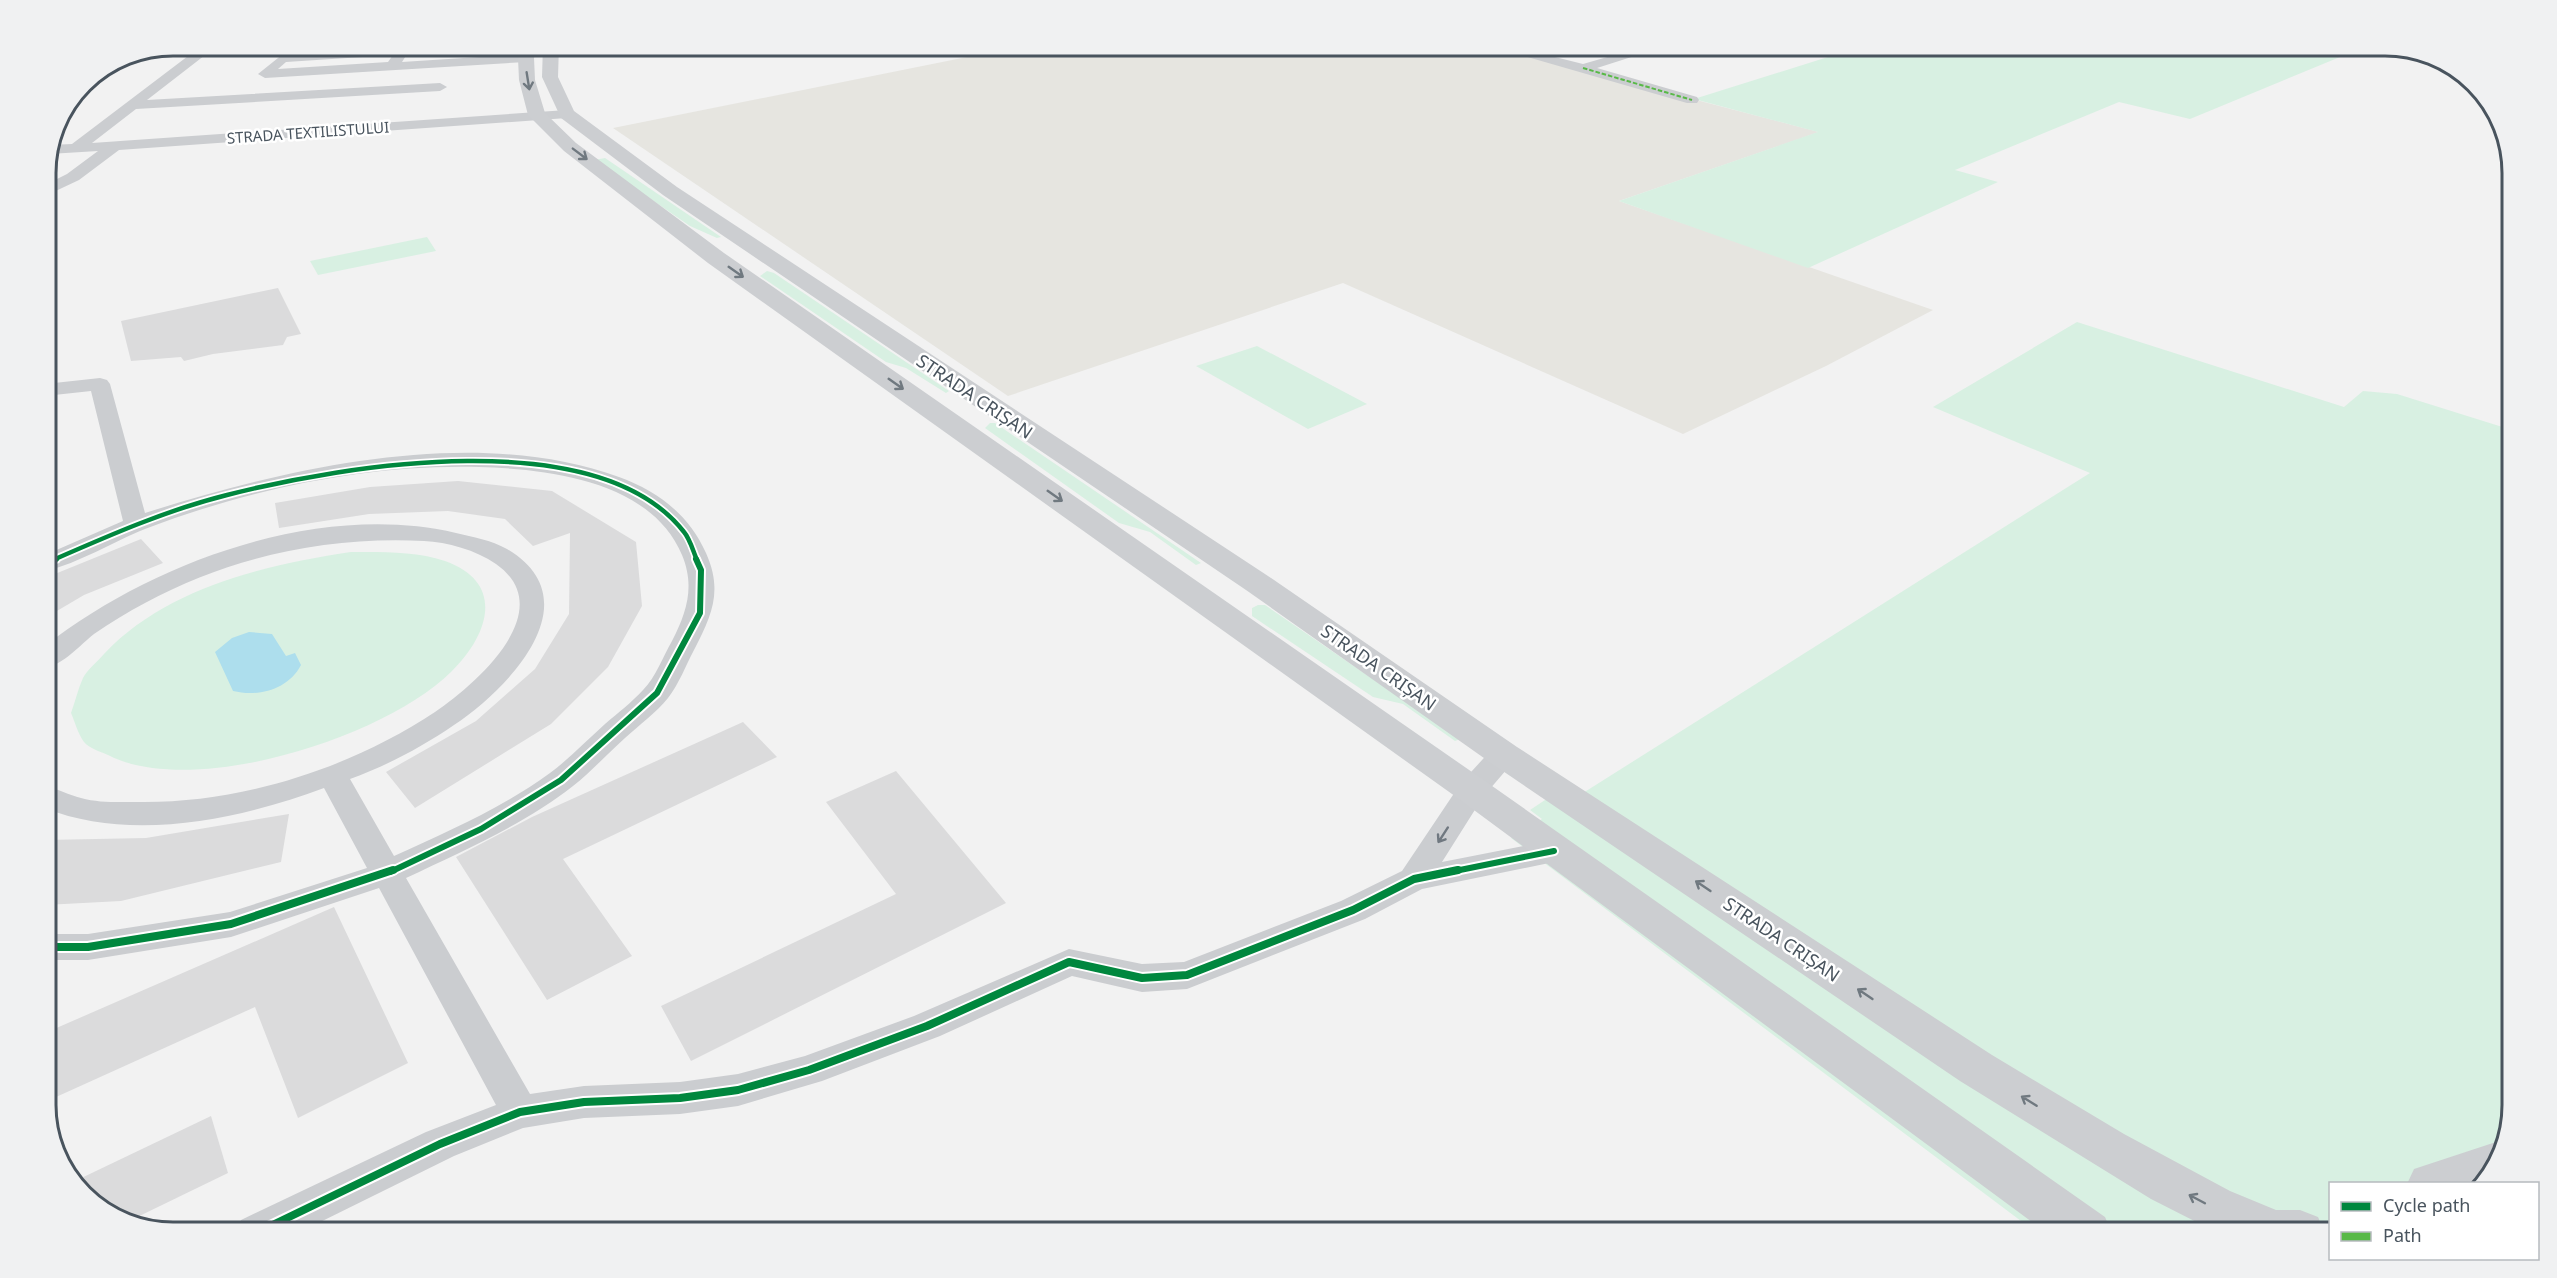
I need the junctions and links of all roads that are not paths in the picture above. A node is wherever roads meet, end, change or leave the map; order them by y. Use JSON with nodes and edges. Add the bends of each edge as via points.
{"nodes":[{"id":1,"x":196,"y":56,"type":"edge"},
{"id":2,"x":317,"y":56,"type":"edge"},
{"id":3,"x":399,"y":56,"type":"edge"},
{"id":4,"x":477,"y":56,"type":"edge"},
{"id":5,"x":540,"y":56,"type":"edge"},
{"id":6,"x":1536,"y":56,"type":"edge"},
{"id":7,"x":1625,"y":56,"type":"edge"},
{"id":8,"x":392,"y":66,"type":"junction"},
{"id":9,"x":1583,"y":68,"type":"junction"},
{"id":10,"x":440,"y":87,"type":"dead end"},
{"id":11,"x":1692,"y":100,"type":"dead end"},
{"id":12,"x":130,"y":105,"type":"junction"},
{"id":13,"x":552,"y":115,"type":"junction"},
{"id":14,"x":116,"y":145,"type":"junction"},
{"id":15,"x":76,"y":148,"type":"junction"},
{"id":16,"x":58,"y":149,"type":"edge"},
{"id":17,"x":56,"y":186,"type":"edge"},
{"id":18,"x":56,"y":389,"type":"edge"},
{"id":19,"x":136,"y":524,"type":"junction"},
{"id":20,"x":56,"y":559,"type":"edge"},
{"id":21,"x":56,"y":650,"type":"edge"},
{"id":22,"x":1504,"y":754,"type":"junction"},
{"id":23,"x":333,"y":776,"type":"junction"},
{"id":24,"x":1472,"y":790,"type":"junction"},
{"id":25,"x":56,"y":800,"type":"edge"},
{"id":26,"x":1554,"y":851,"type":"junction"},
{"id":27,"x":386,"y":874,"type":"junction"},
{"id":28,"x":1414,"y":879,"type":"junction"},
{"id":29,"x":56,"y":947,"type":"edge"},
{"id":30,"x":520,"y":1112,"type":"junction"},
{"id":31,"x":2484,"y":1167,"type":"edge"},
{"id":32,"x":2437,"y":1182,"type":"edge"},
{"id":33,"x":279,"y":1222,"type":"edge"},
{"id":34,"x":2072,"y":1222,"type":"edge"},
{"id":35,"x":2251,"y":1222,"type":"edge"}],
"edges":[{"from":1,"to":12,"type":"street"},
{"from":2,"to":8,"type":"street","via":[[283,58],[265,74]]},
{"from":3,"to":8,"type":"street"},
{"from":4,"to":8,"type":"street"},
{"from":5,"to":13,"type":"main road","name":"STRADA CRIȘAN","via":[[550,77]]},
{"from":6,"to":9,"type":"street"},
{"from":7,"to":9,"type":"street"},
{"from":9,"to":11,"type":"street"},
{"from":10,"to":12,"type":"street"},
{"from":12,"to":15,"type":"street"},
{"from":13,"to":14,"type":"street","name":"STRADA TEXTILISTULUI"},
{"from":13,"to":22,"type":"main road","name":"STRADA CRIȘAN","via":[[1257,583]]},
{"from":13,"to":24,"type":"main road","name":"STRADA CRIȘAN","one_way":true,"via":[[570,147],[716,258]]},
{"from":14,"to":15,"type":"street","name":"STRADA TEXTILISTULUI"},
{"from":14,"to":17,"type":"street"},
{"from":15,"to":16,"type":"street","name":"STRADA TEXTILISTULUI"},
{"from":18,"to":19,"type":"street","via":[[100,384]]},
{"from":19,"to":20,"type":"street"},
{"from":19,"to":27,"type":"street","via":[[226,495],[315,475],[400,463],[479,460],[549,466],[609,481],[661,508],[685,532],[701,570],[700,613],[657,693],[561,780],[481,829]]},
{"from":21,"to":23,"type":"street","via":[[128,601],[193,571],[264,548],[334,535],[399,531],[454,537],[497,552],[525,576],[533,604],[525,637],[501,673],[459,710],[402,745]]},
{"from":22,"to":24,"type":"street"},
{"from":35,"to":22,"type":"main road","name":"STRADA CRIȘAN","one_way":true,"via":[[2212,1207],[2076,1131]]},
{"from":23,"to":25,"type":"street","via":[[244,802],[157,813],[82,809]]},
{"from":23,"to":27,"type":"street"},
{"from":24,"to":26,"type":"main road","name":"STRADA CRIȘAN"},
{"from":24,"to":28,"type":"street","one_way":true},
{"from":26,"to":28,"type":"street"},
{"from":26,"to":34,"type":"main road","name":"STRADA CRIȘAN"},
{"from":27,"to":29,"type":"street","via":[[231,924],[88,947]]},
{"from":27,"to":30,"type":"street"},
{"from":28,"to":30,"type":"street","via":[[1353,910],[1187,975],[1142,978],[1069,962],[927,1026],[809,1070],[738,1090],[680,1098],[584,1102]]},
{"from":30,"to":33,"type":"street","via":[[440,1144]]},
{"from":31,"to":32,"type":"main road"}]}
